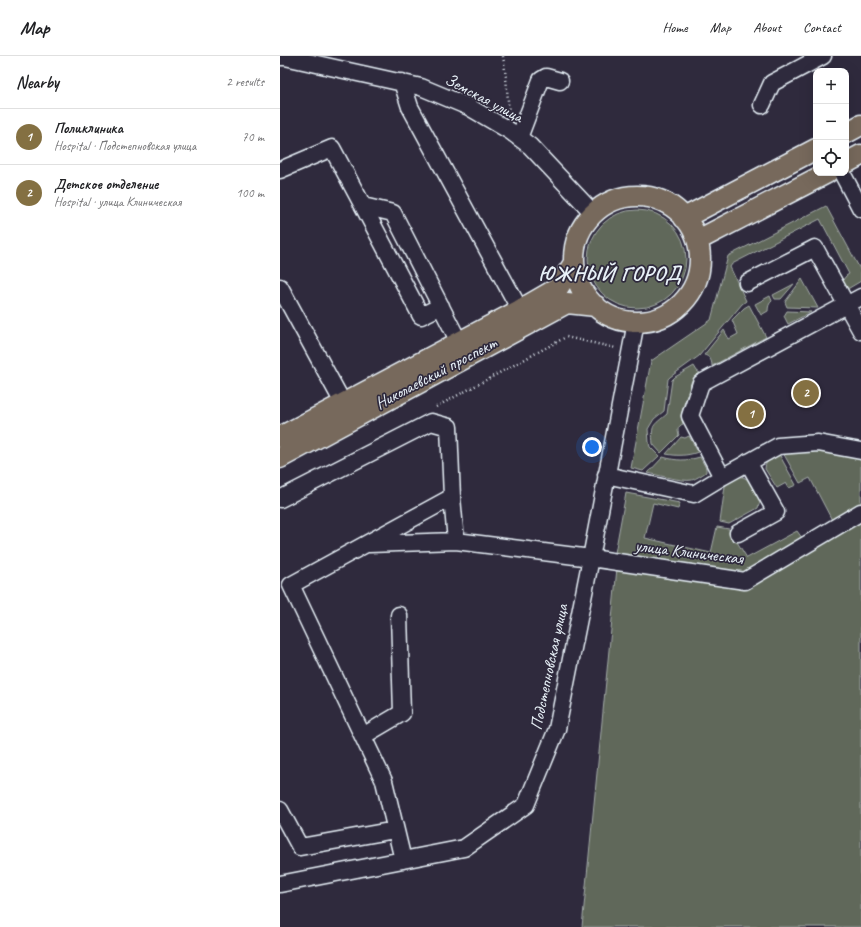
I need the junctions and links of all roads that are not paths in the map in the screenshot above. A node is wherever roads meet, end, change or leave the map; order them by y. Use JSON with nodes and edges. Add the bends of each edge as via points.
{"nodes":[{"id":1,"x":823,"y":56,"type":"edge"},
{"id":2,"x":280,"y":57,"type":"edge"},
{"id":3,"x":560,"y":80,"type":"dead end"},
{"id":4,"x":402,"y":82,"type":"junction"},
{"id":5,"x":762,"y":105,"type":"dead end"},
{"id":6,"x":861,"y":125,"type":"edge"},
{"id":7,"x":849,"y":131,"type":"edge"},
{"id":8,"x":514,"y":135,"type":"junction"},
{"id":9,"x":813,"y":151,"type":"edge"},
{"id":10,"x":861,"y":154,"type":"edge"},
{"id":11,"x":849,"y":161,"type":"edge"},
{"id":12,"x":280,"y":170,"type":"edge"},
{"id":13,"x":820,"y":176,"type":"edge"},
{"id":14,"x":844,"y":176,"type":"edge"},
{"id":15,"x":363,"y":206,"type":"junction"},
{"id":16,"x":861,"y":209,"type":"edge"},
{"id":17,"x":594,"y":214,"type":"junction"},
{"id":18,"x":684,"y":218,"type":"junction"},
{"id":19,"x":698,"y":240,"type":"junction"},
{"id":20,"x":574,"y":263,"type":"junction"},
{"id":21,"x":747,"y":283,"type":"dead end"},
{"id":22,"x":280,"y":287,"type":"edge"},
{"id":23,"x":861,"y":297,"type":"edge"},
{"id":24,"x":846,"y":305,"type":"junction"},
{"id":25,"x":441,"y":306,"type":"junction"},
{"id":26,"x":596,"y":306,"type":"junction"},
{"id":27,"x":520,"y":310,"type":"junction"},
{"id":28,"x":636,"y":322,"type":"junction"},
{"id":29,"x":861,"y":332,"type":"edge"},
{"id":30,"x":459,"y":342,"type":"junction"},
{"id":31,"x":343,"y":403,"type":"junction"},
{"id":32,"x":280,"y":437,"type":"edge"},
{"id":33,"x":861,"y":451,"type":"edge"},
{"id":34,"x":280,"y":458,"type":"edge"},
{"id":35,"x":748,"y":462,"type":"junction"},
{"id":36,"x":606,"y":475,"type":"junction"},
{"id":37,"x":722,"y":477,"type":"junction"},
{"id":38,"x":452,"y":497,"type":"junction"},
{"id":39,"x":280,"y":499,"type":"edge"},
{"id":40,"x":861,"y":512,"type":"edge"},
{"id":41,"x":738,"y":533,"type":"dead end"},
{"id":42,"x":456,"y":541,"type":"junction"},
{"id":43,"x":365,"y":544,"type":"junction"},
{"id":44,"x":591,"y":558,"type":"junction"},
{"id":45,"x":399,"y":615,"type":"dead end"},
{"id":46,"x":363,"y":736,"type":"junction"},
{"id":47,"x":280,"y":810,"type":"edge"},
{"id":48,"x":396,"y":830,"type":"junction"},
{"id":49,"x":403,"y":860,"type":"junction"},
{"id":50,"x":280,"y":884,"type":"edge"}],
"edges":[{"from":1,"to":5,"type":"street","via":[[772,83]]},
{"from":2,"to":4,"type":"street","name":"Земская улица"},
{"from":3,"to":8,"type":"street","via":[[546,77],[541,80]]},
{"from":4,"to":8,"type":"street","name":"Земская улица","via":[[421,86],[469,107]]},
{"from":4,"to":27,"type":"street","via":[[410,107]]},
{"from":6,"to":7,"type":"main road"},
{"from":8,"to":17,"type":"street","name":"Земская улица","via":[[530,146]]},
{"from":9,"to":18,"type":"main road"},
{"from":10,"to":11,"type":"main road"},
{"from":12,"to":15,"type":"street","via":[[332,148]]},
{"from":13,"to":19,"type":"main road"},
{"from":14,"to":16,"type":"street"},
{"from":15,"to":25,"type":"street","via":[[393,212]]},
{"from":15,"to":25,"type":"street","via":[[421,316]]},
{"from":17,"to":18,"type":"main road","via":[[616,199],[636,196],[656,198],[675,208]]},
{"from":17,"to":20,"type":"main road","via":[[584,224],[576,242]]},
{"from":18,"to":19,"type":"main road"},
{"from":19,"to":28,"type":"main road","via":[[701,265],[695,285],[683,303],[666,316]]},
{"from":20,"to":26,"type":"main road","via":[[578,282],[588,300]]},
{"from":20,"to":27,"type":"main road","name":"Николаевский проспект","via":[[558,288]]},
{"from":21,"to":24,"type":"street","via":[[815,248]]},
{"from":22,"to":31,"type":"street"},
{"from":23,"to":24,"type":"street"},
{"from":24,"to":29,"type":"street"},
{"from":24,"to":37,"type":"street","via":[[701,382],[690,416]]},
{"from":25,"to":30,"type":"street"},
{"from":26,"to":28,"type":"main road","via":[[604,313],[624,321]]},
{"from":26,"to":34,"type":"main road","name":"Николаевский проспект","via":[[567,303]]},
{"from":27,"to":30,"type":"main road","name":"Николаевский проспект"},
{"from":28,"to":36,"type":"street","name":"Подстепновская улица"},
{"from":30,"to":31,"type":"main road","name":"Николаевский проспект"},
{"from":31,"to":32,"type":"main road","name":"Николаевский проспект"},
{"from":33,"to":35,"type":"street","via":[[818,443],[778,446]]},
{"from":35,"to":37,"type":"street"},
{"from":35,"to":41,"type":"street","via":[[776,512]]},
{"from":36,"to":37,"type":"street","via":[[694,494]]},
{"from":36,"to":44,"type":"street","name":"Подстепновская улица"},
{"from":38,"to":39,"type":"street","via":[[449,427],[431,422]]},
{"from":38,"to":42,"type":"street"},
{"from":38,"to":43,"type":"street"},
{"from":40,"to":44,"type":"street","name":"улица Клиническая","via":[[745,581]]},
{"from":42,"to":43,"type":"street","name":"улица Клиническая"},
{"from":42,"to":44,"type":"street","name":"улица Клиническая"},
{"from":43,"to":46,"type":"street","via":[[291,585]]},
{"from":44,"to":49,"type":"street","name":"Подстепновская улица","via":[[557,729],[526,805],[464,848]]},
{"from":45,"to":46,"type":"street","via":[[402,713]]},
{"from":46,"to":48,"type":"street","via":[[384,782]]},
{"from":47,"to":48,"type":"street","via":[[300,847]]},
{"from":48,"to":49,"type":"street"},
{"from":49,"to":50,"type":"street","name":"Подстепновская улица"}]}
